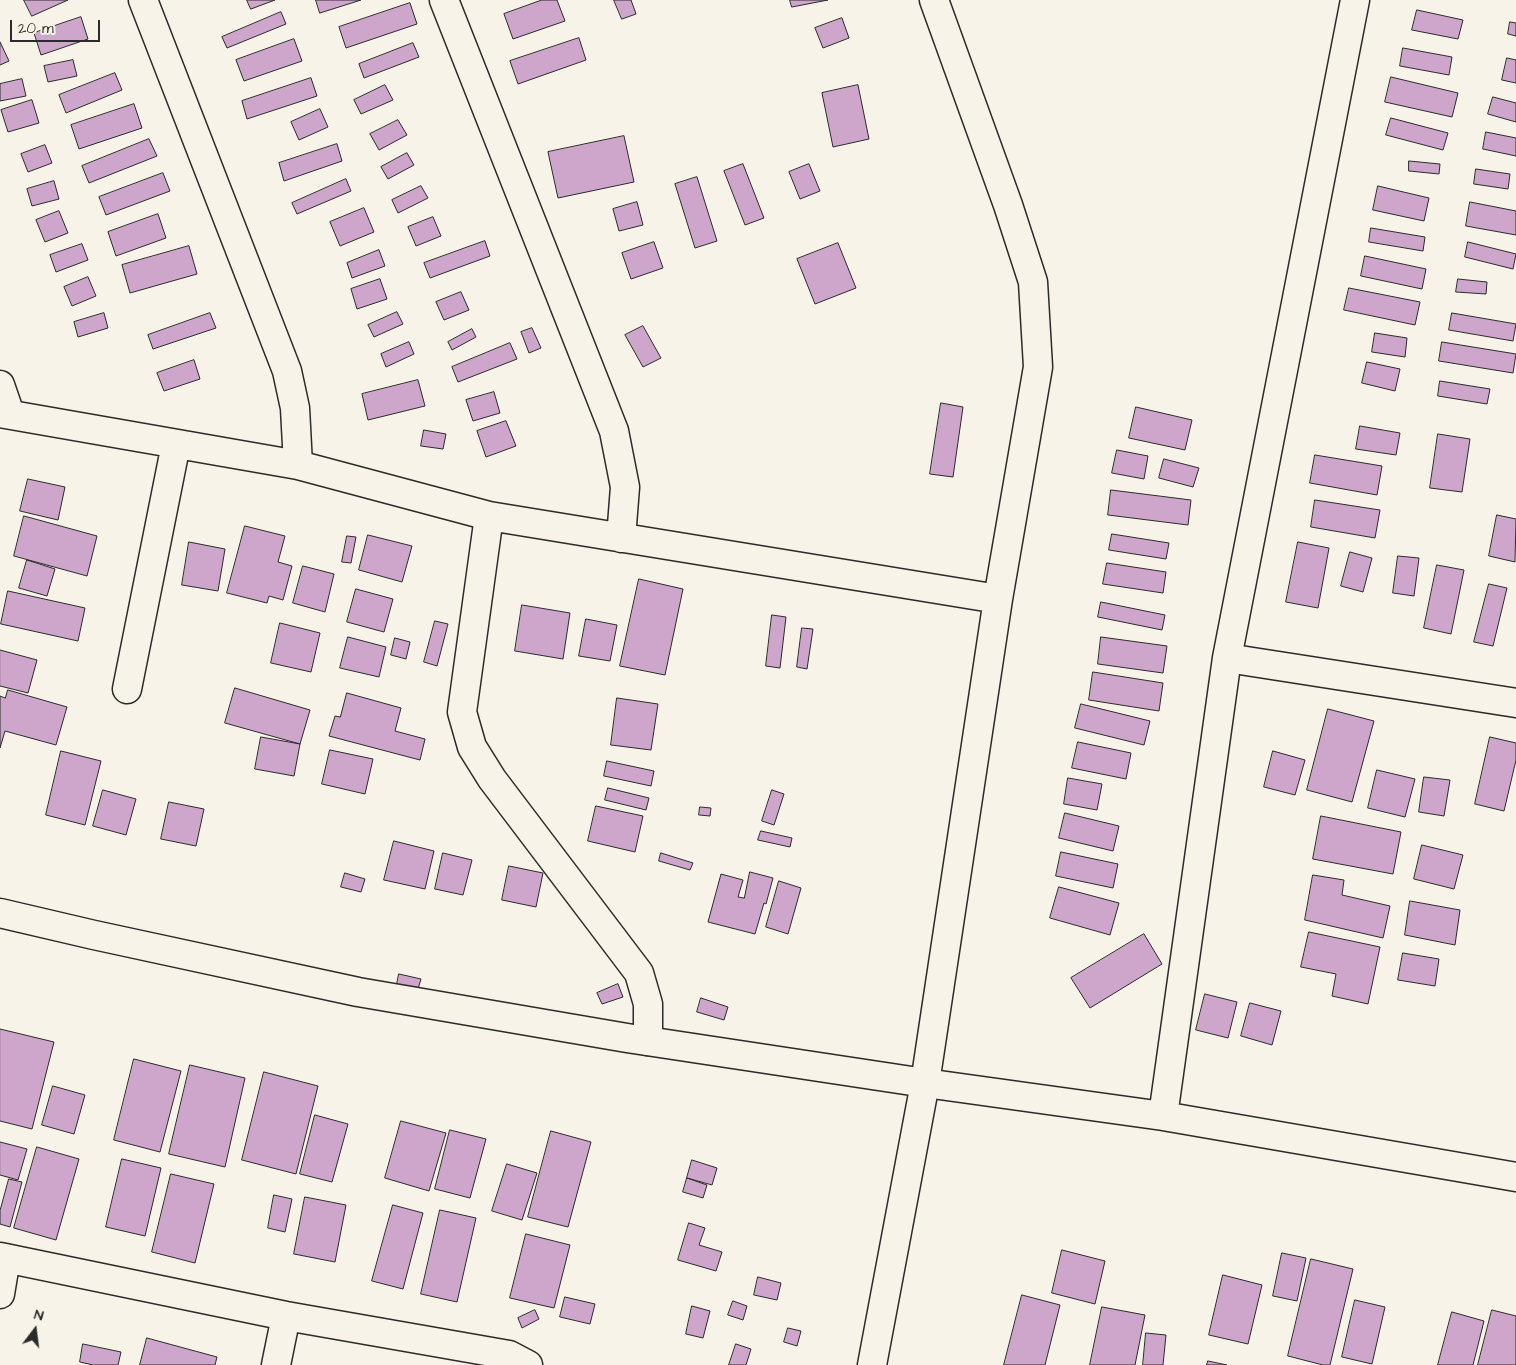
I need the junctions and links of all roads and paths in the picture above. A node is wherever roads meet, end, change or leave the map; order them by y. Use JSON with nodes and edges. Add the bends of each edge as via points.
{"nodes":[{"id":1,"x":143,"y":0,"type":"edge"},
{"id":2,"x":444,"y":0,"type":"edge"},
{"id":3,"x":934,"y":0,"type":"edge"},
{"id":4,"x":1355,"y":0,"type":"edge"},
{"id":5,"x":0,"y":385,"type":"edge"},
{"id":6,"x":5,"y":413,"type":"edge"},
{"id":7,"x":176,"y":444,"type":"junction"},
{"id":8,"x":298,"y":465,"type":"junction"},
{"id":9,"x":489,"y":516,"type":"junction"},
{"id":10,"x":621,"y":538,"type":"junction"},
{"id":11,"x":998,"y":599,"type":"junction"},
{"id":12,"x":1227,"y":658,"type":"junction"},
{"id":13,"x":127,"y":689,"type":"dead end"},
{"id":14,"x":1516,"y":703,"type":"edge"},
{"id":15,"x":0,"y":913,"type":"edge"},
{"id":16,"x":648,"y":1041,"type":"junction"},
{"id":17,"x":925,"y":1083,"type":"junction"},
{"id":18,"x":1163,"y":1116,"type":"junction"},
{"id":19,"x":1516,"y":1178,"type":"edge"},
{"id":20,"x":3,"y":1258,"type":"edge"},
{"id":21,"x":0,"y":1294,"type":"edge"},
{"id":22,"x":286,"y":1316,"type":"junction"},
{"id":23,"x":276,"y":1365,"type":"edge"},
{"id":24,"x":528,"y":1365,"type":"edge"},
{"id":25,"x":872,"y":1365,"type":"edge"}],
"edges":[{"from":1,"to":8,"type":"street","via":[[287,371],[295,408]]},
{"from":2,"to":10,"type":"street","via":[[614,431],[626,487]]},
{"from":3,"to":11,"type":"street","via":[[1033,282],[1038,368]]},
{"from":4,"to":12,"type":"street"},
{"from":5,"to":6,"type":"street"},
{"from":6,"to":7,"type":"street"},
{"from":7,"to":8,"type":"street"},
{"from":7,"to":13,"type":"street"},
{"from":8,"to":9,"type":"street"},
{"from":9,"to":10,"type":"street"},
{"from":9,"to":16,"type":"street","via":[[462,712],[472,747],[492,779],[639,973],[648,1004]]},
{"from":10,"to":11,"type":"street"},
{"from":11,"to":17,"type":"street"},
{"from":12,"to":14,"type":"street"},
{"from":12,"to":18,"type":"street"},
{"from":15,"to":16,"type":"street","via":[[358,992]]},
{"from":16,"to":17,"type":"street"},
{"from":17,"to":18,"type":"street"},
{"from":17,"to":25,"type":"street"},
{"from":18,"to":19,"type":"street"},
{"from":20,"to":21,"type":"street"},
{"from":20,"to":22,"type":"street"},
{"from":22,"to":23,"type":"street"},
{"from":22,"to":24,"type":"street","via":[[509,1355]]}]}
